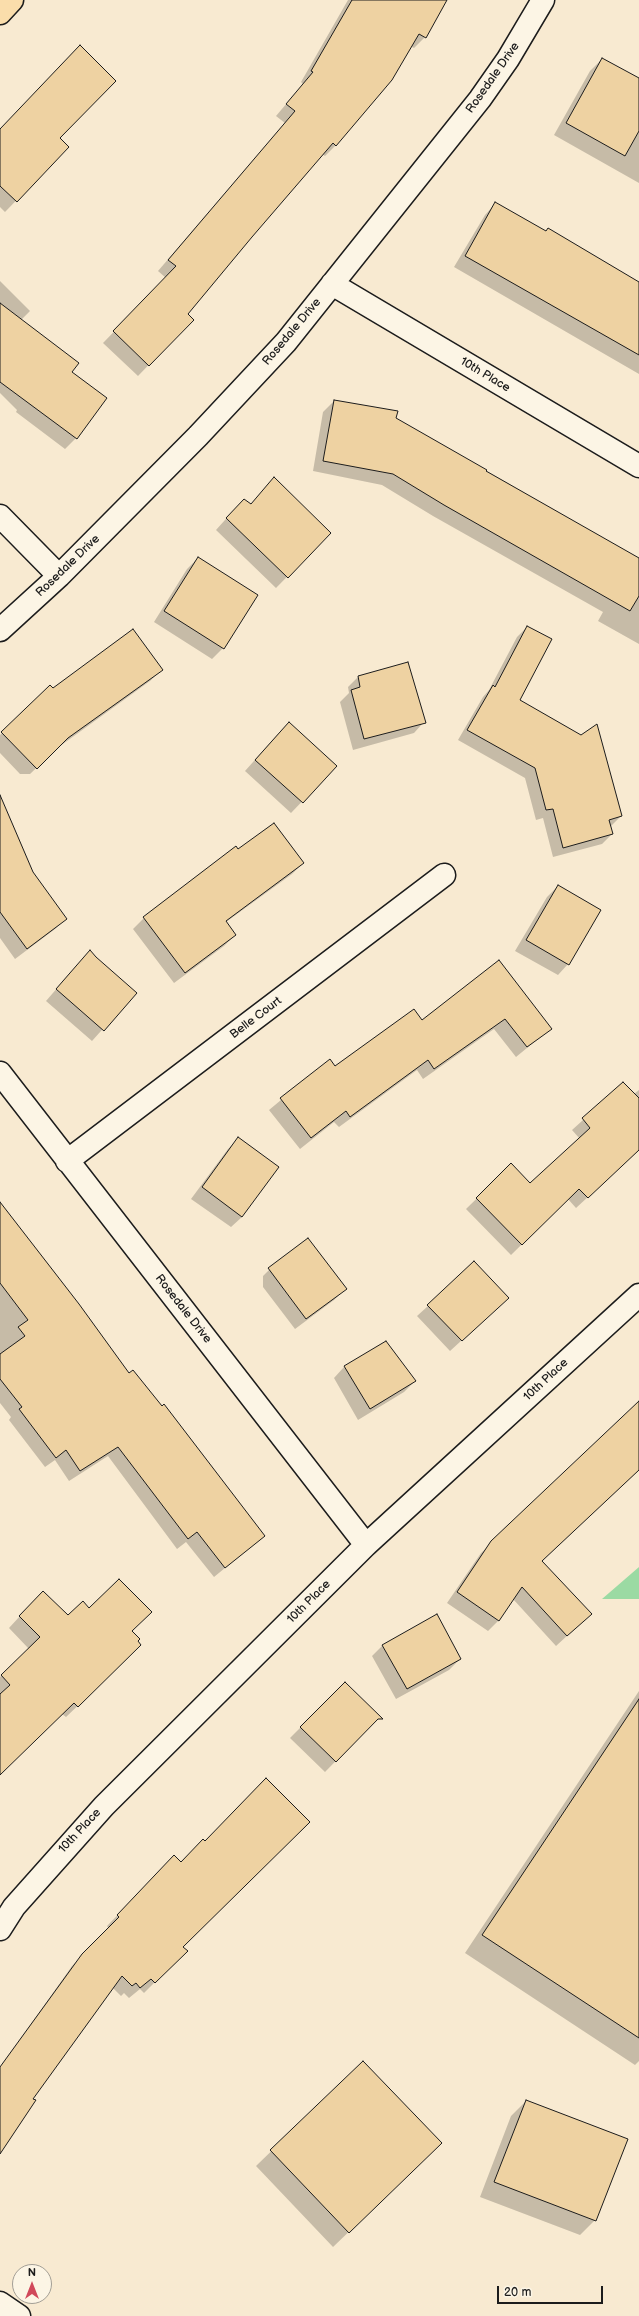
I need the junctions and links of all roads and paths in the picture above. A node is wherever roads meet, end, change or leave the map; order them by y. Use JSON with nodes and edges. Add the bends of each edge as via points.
{"nodes":[{"id":1,"x":12,"y":0,"type":"edge"},
{"id":2,"x":543,"y":0,"type":"edge"},
{"id":3,"x":0,"y":13,"type":"edge"},
{"id":4,"x":332,"y":284,"type":"junction"},
{"id":5,"x":639,"y":466,"type":"edge"},
{"id":6,"x":0,"y":516,"type":"edge"},
{"id":7,"x":59,"y":576,"type":"junction"},
{"id":8,"x":0,"y":630,"type":"edge"},
{"id":9,"x":444,"y":875,"type":"dead end"},
{"id":10,"x":0,"y":1073,"type":"edge"},
{"id":11,"x":67,"y":1161,"type":"junction"},
{"id":12,"x":639,"y":1295,"type":"edge"},
{"id":13,"x":366,"y":1545,"type":"junction"},
{"id":14,"x":0,"y":1929,"type":"edge"},
{"id":15,"x":0,"y":2303,"type":"edge"},
{"id":16,"x":20,"y":2316,"type":"edge"}],
"edges":[{"from":1,"to":3,"type":"main road"},
{"from":2,"to":4,"type":"street","name":"Rosedale Drive","via":[[508,59],[480,99]]},
{"from":4,"to":5,"type":"street","name":"10th Place"},
{"from":4,"to":7,"type":"street","name":"Rosedale Drive","via":[[286,342],[198,436]]},
{"from":6,"to":7,"type":"street"},
{"from":7,"to":8,"type":"street","name":"Rosedale Drive"},
{"from":9,"to":11,"type":"street","name":"Belle Court"},
{"from":10,"to":11,"type":"street","name":"Rosedale Drive"},
{"from":11,"to":13,"type":"street","name":"Rosedale Drive"},
{"from":12,"to":13,"type":"street","name":"10th Place"},
{"from":13,"to":14,"type":"street","name":"10th Place","via":[[104,1806],[14,1907]]},
{"from":15,"to":16,"type":"street"}]}
